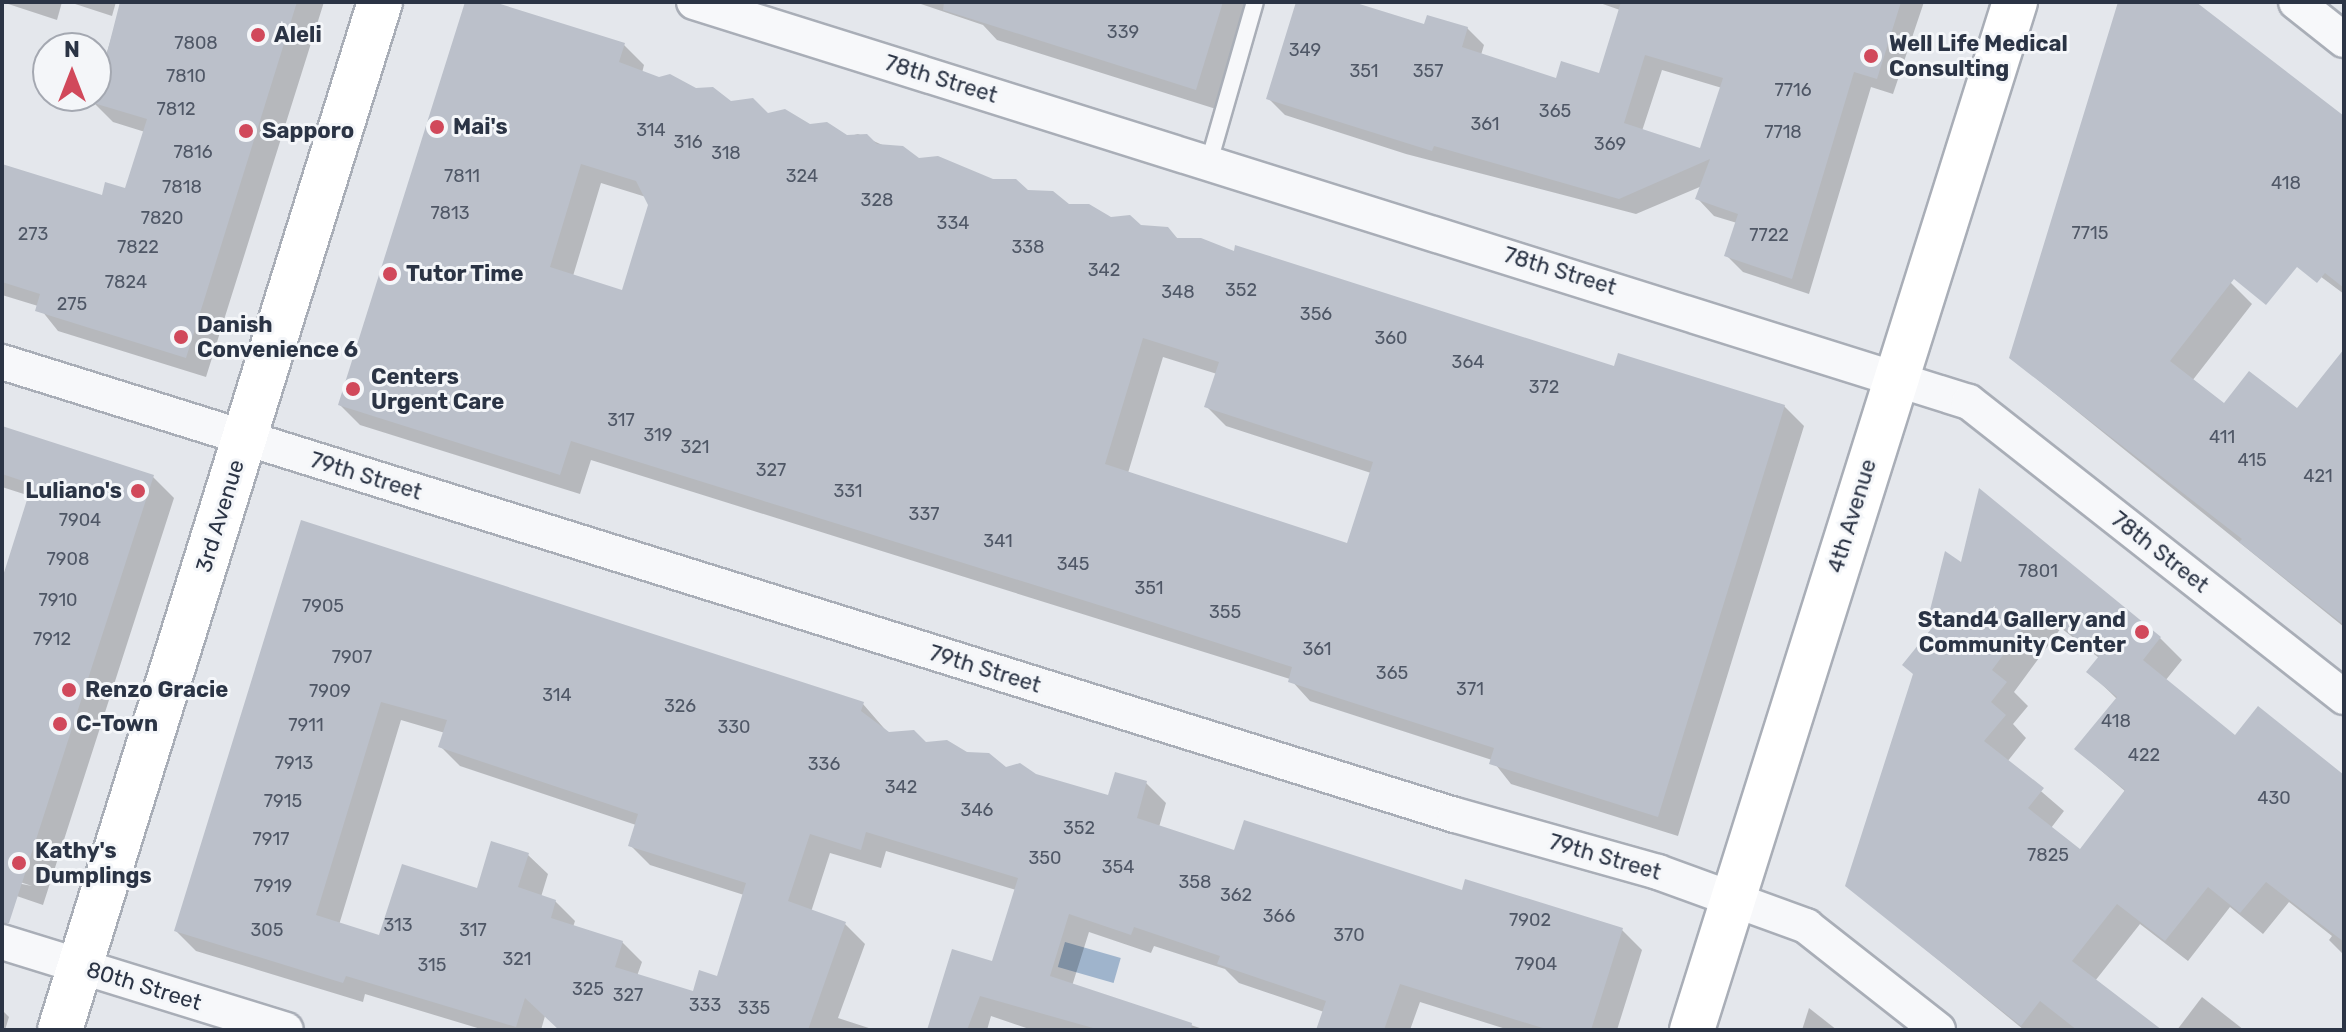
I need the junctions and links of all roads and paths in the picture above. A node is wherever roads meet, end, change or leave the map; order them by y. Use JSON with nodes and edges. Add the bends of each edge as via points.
{"nodes":[{"id":1,"x":380,"y":2,"type":"edge"},
{"id":2,"x":694,"y":2,"type":"edge"},
{"id":3,"x":1255,"y":2,"type":"edge"},
{"id":4,"x":2015,"y":2,"type":"edge"},
{"id":5,"x":2296,"y":2,"type":"edge"},
{"id":6,"x":2344,"y":40,"type":"edge"},
{"id":7,"x":1209,"y":162,"type":"junction"},
{"id":8,"x":2,"y":362,"type":"edge"},
{"id":9,"x":1895,"y":378,"type":"junction"},
{"id":10,"x":245,"y":438,"type":"junction"},
{"id":11,"x":2344,"y":697,"type":"edge"},
{"id":12,"x":1733,"y":899,"type":"junction"},
{"id":13,"x":2,"y":942,"type":"edge"},
{"id":14,"x":80,"y":967,"type":"junction"},
{"id":15,"x":60,"y":1030,"type":"edge"},
{"id":16,"x":286,"y":1030,"type":"edge"},
{"id":17,"x":1692,"y":1030,"type":"edge"},
{"id":18,"x":1938,"y":1030,"type":"edge"}],
"edges":[{"from":1,"to":10,"type":"street","name":"3rd Avenue"},
{"from":2,"to":7,"type":"street","name":"78th Street"},
{"from":3,"to":7,"type":"lane"},
{"from":4,"to":9,"type":"street","name":"4th Avenue"},
{"from":5,"to":6,"type":"street"},
{"from":7,"to":9,"type":"street","name":"78th Street"},
{"from":8,"to":10,"type":"street","name":"79th Street"},
{"from":9,"to":11,"type":"street","name":"78th Street","via":[[1969,402]]},
{"from":9,"to":12,"type":"street","name":"4th Avenue"},
{"from":10,"to":12,"type":"street","name":"79th Street"},
{"from":10,"to":14,"type":"street","name":"3rd Avenue"},
{"from":12,"to":17,"type":"street","name":"4th Avenue"},
{"from":12,"to":18,"type":"street","name":"79th Street","via":[[1806,926]]},
{"from":13,"to":14,"type":"street","name":"80th Street"},
{"from":14,"to":15,"type":"street","name":"3rd Avenue"},
{"from":14,"to":16,"type":"street","name":"80th Street"}]}
